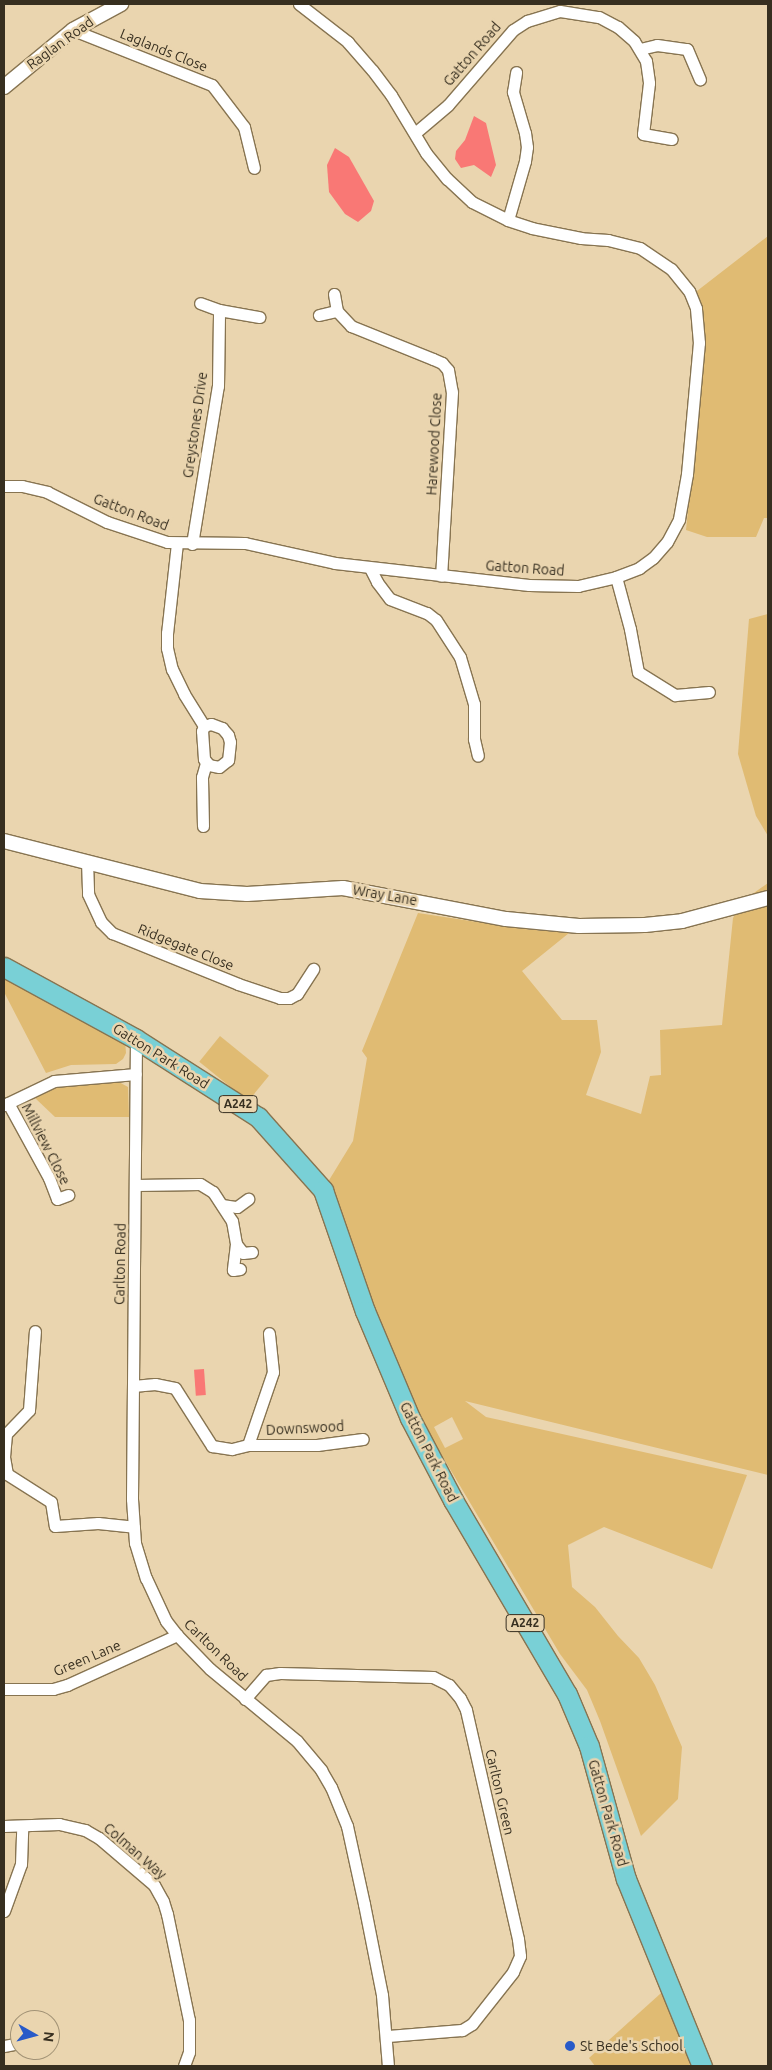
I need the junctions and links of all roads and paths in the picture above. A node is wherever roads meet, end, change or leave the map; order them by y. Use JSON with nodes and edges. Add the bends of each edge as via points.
{"nodes":[{"id":1,"x":120,"y":4,"type":"edge"},
{"id":2,"x":299,"y":4,"type":"edge"},
{"id":3,"x":72,"y":30,"type":"junction"},
{"id":4,"x":640,"y":49,"type":"junction"},
{"id":5,"x":516,"y":72,"type":"dead end"},
{"id":6,"x":700,"y":79,"type":"dead end"},
{"id":7,"x":4,"y":87,"type":"edge"},
{"id":8,"x":415,"y":133,"type":"junction"},
{"id":9,"x":672,"y":139,"type":"dead end"},
{"id":10,"x":254,"y":168,"type":"dead end"},
{"id":11,"x":508,"y":220,"type":"junction"},
{"id":12,"x":334,"y":294,"type":"dead end"},
{"id":13,"x":200,"y":303,"type":"dead end"},
{"id":14,"x":219,"y":310,"type":"junction"},
{"id":15,"x":337,"y":311,"type":"junction"},
{"id":16,"x":320,"y":315,"type":"dead end"},
{"id":17,"x":259,"y":318,"type":"dead end"},
{"id":18,"x":4,"y":486,"type":"edge"},
{"id":19,"x":177,"y":543,"type":"junction"},
{"id":20,"x":192,"y":544,"type":"junction"},
{"id":21,"x":370,"y":568,"type":"junction"},
{"id":22,"x":441,"y":576,"type":"junction"},
{"id":23,"x":616,"y":577,"type":"junction"},
{"id":24,"x":709,"y":692,"type":"dead end"},
{"id":25,"x":204,"y":726,"type":"junction"},
{"id":26,"x":478,"y":756,"type":"dead end"},
{"id":27,"x":206,"y":763,"type":"junction"},
{"id":28,"x":203,"y":826,"type":"dead end"},
{"id":29,"x":4,"y":841,"type":"edge"},
{"id":30,"x":87,"y":861,"type":"junction"},
{"id":31,"x":768,"y":898,"type":"edge"},
{"id":32,"x":4,"y":968,"type":"edge"},
{"id":33,"x":314,"y":969,"type":"dead end"},
{"id":34,"x":136,"y":1039,"type":"junction"},
{"id":35,"x":136,"y":1074,"type":"junction"},
{"id":36,"x":6,"y":1104,"type":"edge"},
{"id":37,"x":136,"y":1184,"type":"junction"},
{"id":38,"x":248,"y":1199,"type":"dead end"},
{"id":39,"x":58,"y":1200,"type":"dead end"},
{"id":40,"x":222,"y":1205,"type":"junction"},
{"id":41,"x":236,"y":1244,"type":"junction"},
{"id":42,"x":252,"y":1252,"type":"dead end"},
{"id":43,"x":240,"y":1270,"type":"dead end"},
{"id":44,"x":35,"y":1331,"type":"dead end"},
{"id":45,"x":269,"y":1333,"type":"dead end"},
{"id":46,"x":133,"y":1386,"type":"junction"},
{"id":47,"x":363,"y":1439,"type":"dead end"},
{"id":48,"x":248,"y":1445,"type":"junction"},
{"id":49,"x":4,"y":1457,"type":"edge"},
{"id":50,"x":55,"y":1526,"type":"junction"},
{"id":51,"x":134,"y":1527,"type":"junction"},
{"id":52,"x":54,"y":1538,"type":"dead end"},
{"id":53,"x":177,"y":1635,"type":"junction"},
{"id":54,"x":4,"y":1689,"type":"edge"},
{"id":55,"x":245,"y":1699,"type":"junction"},
{"id":56,"x":4,"y":1826,"type":"edge"},
{"id":57,"x":22,"y":1826,"type":"junction"},
{"id":58,"x":4,"y":1911,"type":"edge"},
{"id":59,"x":387,"y":2036,"type":"junction"},
{"id":60,"x":184,"y":2066,"type":"edge"},
{"id":61,"x":388,"y":2066,"type":"edge"},
{"id":62,"x":702,"y":2066,"type":"edge"}],
"edges":[{"from":1,"to":3,"type":"street","name":"Raglan Road"},
{"from":2,"to":8,"type":"street","name":"Gatton Road","via":[[348,42],[372,70]]},
{"from":3,"to":7,"type":"street","name":"Raglan Road"},
{"from":3,"to":10,"type":"street","name":"Laglands Close","via":[[212,85],[244,127]]},
{"from":4,"to":6,"type":"street","via":[[657,44],[687,49]]},
{"from":4,"to":8,"type":"street","name":"Gatton Road","via":[[618,27],[599,17],[560,11],[527,20],[513,30],[448,105]]},
{"from":4,"to":9,"type":"street","name":"Gatton Road","via":[[646,61],[649,83],[643,134]]},
{"from":5,"to":11,"type":"street","via":[[512,92],[526,147]]},
{"from":8,"to":11,"type":"street","name":"Gatton Road","via":[[447,179],[472,202]]},
{"from":11,"to":23,"type":"street","name":"Gatton Road","via":[[555,234],[608,240],[640,248],[683,282],[696,308],[698,343],[687,474],[679,519],[667,542],[653,558],[639,568]]},
{"from":12,"to":15,"type":"street"},
{"from":13,"to":14,"type":"street"},
{"from":14,"to":17,"type":"street"},
{"from":14,"to":20,"type":"street","name":"Greystones Drive","via":[[216,406]]},
{"from":15,"to":16,"type":"street"},
{"from":15,"to":22,"type":"street","name":"Harewood Close","via":[[351,326],[434,359],[448,370],[452,392]]},
{"from":18,"to":19,"type":"street","name":"Gatton Road","via":[[47,492],[107,522]]},
{"from":19,"to":20,"type":"street","name":"Gatton Road"},
{"from":19,"to":25,"type":"street","via":[[167,648],[172,669]]},
{"from":20,"to":21,"type":"street","name":"Gatton Road","via":[[245,543]]},
{"from":21,"to":22,"type":"street","name":"Gatton Road"},
{"from":21,"to":26,"type":"street","via":[[390,599],[427,612],[436,620],[460,657],[474,704],[474,739]]},
{"from":22,"to":23,"type":"street","name":"Gatton Road","via":[[556,588]]},
{"from":23,"to":24,"type":"street","via":[[638,672],[675,695]]},
{"from":25,"to":27,"type":"street","via":[[201,737]]},
{"from":25,"to":27,"type":"street","via":[[210,724],[222,728],[228,735],[231,748],[228,760],[219,768]]},
{"from":27,"to":28,"type":"street","via":[[202,777]]},
{"from":29,"to":30,"type":"street","name":"Wray Lane"},
{"from":30,"to":31,"type":"street","name":"Wray Lane","via":[[200,891],[247,894],[343,888],[506,918],[579,926],[682,921]]},
{"from":30,"to":33,"type":"street","name":"Ridgegate Close","via":[[88,894],[101,922],[112,933],[280,998],[296,994]]},
{"from":32,"to":34,"type":"main road","name":"Gatton Park Road","number":"A242"},
{"from":34,"to":35,"type":"street","name":"Carlton Road"},
{"from":34,"to":62,"type":"main road","name":"Gatton Park Road","number":"A242","via":[[258,1117],[323,1190],[365,1310],[410,1418],[567,1694],[589,1746],[626,1878]]},
{"from":35,"to":36,"type":"street","via":[[54,1081]]},
{"from":35,"to":37,"type":"street","name":"Carlton Road"},
{"from":36,"to":39,"type":"street","name":"Millview Close","via":[[49,1178]]},
{"from":37,"to":40,"type":"street","via":[[200,1184],[213,1192]]},
{"from":37,"to":46,"type":"street","name":"Carlton Road"},
{"from":38,"to":40,"type":"street","via":[[237,1207]]},
{"from":40,"to":41,"type":"street","via":[[232,1221]]},
{"from":41,"to":42,"type":"street","via":[[243,1253]]},
{"from":41,"to":43,"type":"street","via":[[233,1270]]},
{"from":44,"to":49,"type":"street","via":[[29,1410],[6,1434]]},
{"from":45,"to":48,"type":"street","name":"Downswood","via":[[273,1372]]},
{"from":46,"to":48,"type":"street","name":"Downswood","via":[[155,1384],[175,1388],[212,1446],[232,1449]]},
{"from":46,"to":51,"type":"street","name":"Carlton Road"},
{"from":47,"to":48,"type":"street","name":"Downswood","via":[[317,1445]]},
{"from":49,"to":50,"type":"street","via":[[7,1474],[51,1502]]},
{"from":50,"to":51,"type":"street","via":[[98,1523]]},
{"from":50,"to":52,"type":"street"},
{"from":51,"to":53,"type":"street","name":"Carlton Road","via":[[135,1543],[146,1578],[166,1621]]},
{"from":53,"to":54,"type":"street","name":"Green Lane","via":[[67,1686]]},
{"from":53,"to":55,"type":"street","name":"Carlton Road"},
{"from":55,"to":59,"type":"street","name":"Carlton Road","via":[[311,1757],[340,1807],[364,1904]]},
{"from":55,"to":59,"type":"street","name":"Carlton Green","via":[[266,1675],[280,1673],[433,1677],[449,1685],[466,1710],[520,1956],[513,1972],[472,2024],[462,2030]]},
{"from":56,"to":57,"type":"street","name":"Colman Way"},
{"from":57,"to":58,"type":"street","via":[[21,1864]]},
{"from":57,"to":60,"type":"street","name":"Colman Way","via":[[67,1825],[94,1834],[159,1892],[167,1914],[189,2020],[189,2052]]},
{"from":59,"to":61,"type":"street","name":"Carlton Road"}]}
